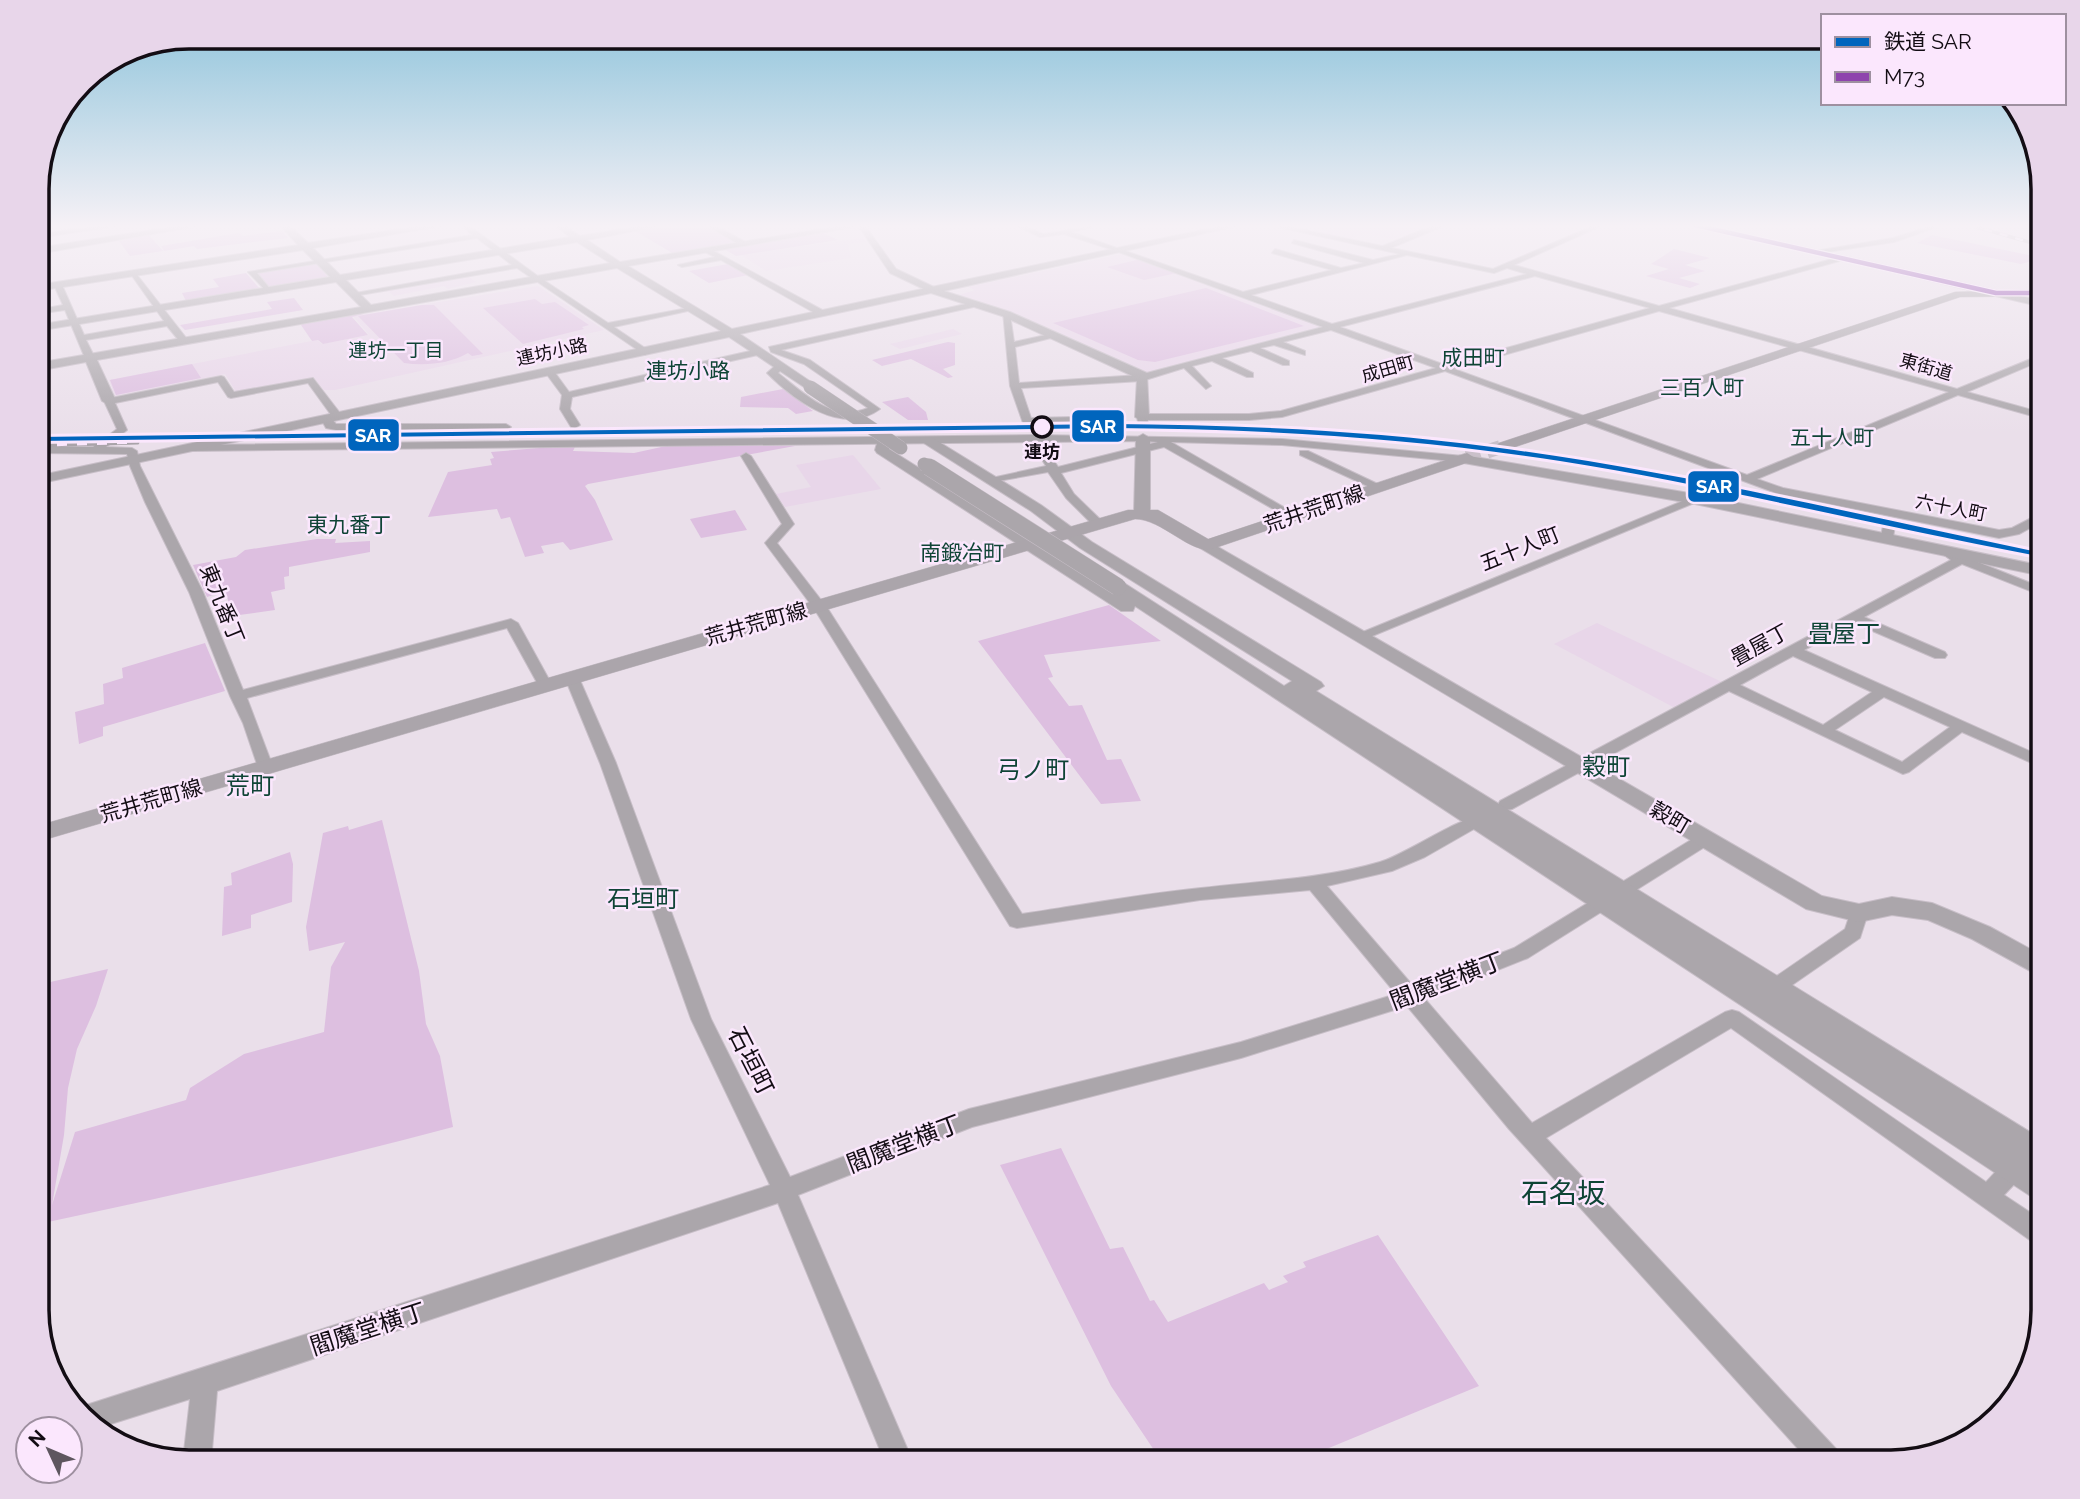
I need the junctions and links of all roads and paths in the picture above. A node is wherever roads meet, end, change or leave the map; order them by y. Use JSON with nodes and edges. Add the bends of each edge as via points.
{"nodes":[{"id":1,"x":62,"y":295,"type":"edge"},
{"id":2,"x":149,"y":295,"type":"edge"},
{"id":3,"x":237,"y":295,"type":"edge"},
{"id":4,"x":355,"y":295,"type":"edge"},
{"id":5,"x":447,"y":295,"type":"edge"},
{"id":6,"x":560,"y":295,"type":"edge"},
{"id":7,"x":669,"y":295,"type":"edge"},
{"id":8,"x":691,"y":295,"type":"edge"},
{"id":9,"x":789,"y":295,"type":"edge"},
{"id":10,"x":910,"y":295,"type":"edge"},
{"id":11,"x":949,"y":295,"type":"edge"},
{"id":12,"x":1246,"y":295,"type":"edge"},
{"id":13,"x":1453,"y":295,"type":"edge"},
{"id":14,"x":1614,"y":295,"type":"edge"},
{"id":15,"x":1708,"y":295,"type":"edge"},
{"id":16,"x":1956,"y":295,"type":"edge"},
{"id":17,"x":2004,"y":295,"type":"edge"},
{"id":18,"x":2031,"y":301,"type":"edge"},
{"id":19,"x":975,"y":303,"type":"junction"},
{"id":20,"x":68,"y":307,"type":"junction"},
{"id":21,"x":157,"y":308,"type":"junction"},
{"id":22,"x":1661,"y":308,"type":"junction"},
{"id":23,"x":369,"y":309,"type":"junction"},
{"id":24,"x":693,"y":309,"type":"junction"},
{"id":25,"x":49,"y":310,"type":"edge"},
{"id":26,"x":823,"y":314,"type":"junction"},
{"id":27,"x":1006,"y":314,"type":"junction"},
{"id":28,"x":74,"y":322,"type":"junction"},
{"id":29,"x":169,"y":323,"type":"junction"},
{"id":30,"x":49,"y":326,"type":"edge"},
{"id":31,"x":607,"y":326,"type":"junction"},
{"id":32,"x":1333,"y":327,"type":"junction"},
{"id":33,"x":745,"y":331,"type":"junction"},
{"id":34,"x":732,"y":334,"type":"junction"},
{"id":35,"x":1055,"y":337,"type":"junction"},
{"id":36,"x":82,"y":338,"type":"junction"},
{"id":37,"x":184,"y":341,"type":"junction"},
{"id":38,"x":1275,"y":342,"type":"junction"},
{"id":39,"x":1011,"y":345,"type":"junction"},
{"id":40,"x":1252,"y":348,"type":"junction"},
{"id":41,"x":1800,"y":348,"type":"junction"},
{"id":42,"x":773,"y":349,"type":"junction"},
{"id":43,"x":645,"y":352,"type":"junction"},
{"id":44,"x":758,"y":352,"type":"junction"},
{"id":45,"x":1302,"y":353,"type":"dead end"},
{"id":46,"x":90,"y":358,"type":"junction"},
{"id":47,"x":1214,"y":358,"type":"junction"},
{"id":48,"x":2031,"y":362,"type":"edge"},
{"id":49,"x":1286,"y":363,"type":"dead end"},
{"id":50,"x":49,"y":365,"type":"edge"},
{"id":51,"x":1186,"y":365,"type":"junction"},
{"id":52,"x":779,"y":367,"type":"junction"},
{"id":53,"x":1447,"y":369,"type":"junction"},
{"id":54,"x":550,"y":372,"type":"junction"},
{"id":55,"x":1250,"y":374,"type":"dead end"},
{"id":56,"x":1142,"y":377,"type":"junction"},
{"id":57,"x":816,"y":386,"type":"junction"},
{"id":58,"x":1015,"y":386,"type":"junction"},
{"id":59,"x":1206,"y":386,"type":"dead end"},
{"id":60,"x":1959,"y":392,"type":"junction"},
{"id":61,"x":568,"y":395,"type":"junction"},
{"id":62,"x":109,"y":401,"type":"junction"},
{"id":63,"x":2031,"y":413,"type":"edge"},
{"id":64,"x":332,"y":418,"type":"junction"},
{"id":65,"x":1118,"y":419,"type":"dead end"},
{"id":66,"x":1584,"y":419,"type":"junction"},
{"id":67,"x":575,"y":425,"type":"dead end"},
{"id":68,"x":506,"y":427,"type":"dead end"},
{"id":69,"x":1142,"y":431,"type":"junction"},
{"id":70,"x":1034,"y":438,"type":"junction"},
{"id":71,"x":906,"y":443,"type":"junction"},
{"id":72,"x":1504,"y":446,"type":"tunnel mouth"},
{"id":73,"x":190,"y":448,"type":"junction"},
{"id":74,"x":49,"y":450,"type":"edge"},
{"id":75,"x":95,"y":450,"type":"junction"},
{"id":76,"x":1304,"y":453,"type":"dead end"},
{"id":77,"x":746,"y":456,"type":"dead end"},
{"id":78,"x":1465,"y":458,"type":"junction"},
{"id":79,"x":134,"y":460,"type":"junction"},
{"id":80,"x":1052,"y":470,"type":"junction"},
{"id":81,"x":49,"y":478,"type":"edge"},
{"id":82,"x":1747,"y":479,"type":"junction"},
{"id":83,"x":991,"y":481,"type":"junction"},
{"id":84,"x":1378,"y":487,"type":"junction"},
{"id":85,"x":1695,"y":499,"type":"junction"},
{"id":86,"x":1142,"y":513,"type":"junction"},
{"id":87,"x":1293,"y":516,"type":"junction"},
{"id":88,"x":2031,"y":522,"type":"edge"},
{"id":89,"x":1099,"y":524,"type":"junction"},
{"id":90,"x":1889,"y":524,"type":"junction"},
{"id":91,"x":1070,"y":532,"type":"junction"},
{"id":92,"x":1028,"y":544,"type":"junction"},
{"id":93,"x":1086,"y":545,"type":"junction"},
{"id":94,"x":1206,"y":545,"type":"junction"},
{"id":95,"x":1935,"y":548,"type":"junction"},
{"id":96,"x":1051,"y":556,"type":"junction"},
{"id":97,"x":1959,"y":561,"type":"junction"},
{"id":98,"x":2031,"y":568,"type":"edge"},
{"id":99,"x":1123,"y":585,"type":"junction"},
{"id":100,"x":2031,"y":588,"type":"edge"},
{"id":101,"x":818,"y":605,"type":"junction"},
{"id":102,"x":1854,"y":618,"type":"junction"},
{"id":103,"x":1360,"y":636,"type":"junction"},
{"id":104,"x":1794,"y":651,"type":"junction"},
{"id":105,"x":1940,"y":655,"type":"dead end"},
{"id":106,"x":572,"y":678,"type":"junction"},
{"id":107,"x":545,"y":685,"type":"junction"},
{"id":108,"x":1730,"y":685,"type":"junction"},
{"id":109,"x":1882,"y":692,"type":"junction"},
{"id":110,"x":237,"y":696,"type":"junction"},
{"id":111,"x":1959,"y":727,"type":"junction"},
{"id":112,"x":1824,"y":731,"type":"junction"},
{"id":113,"x":2031,"y":757,"type":"edge"},
{"id":114,"x":1581,"y":766,"type":"junction"},
{"id":115,"x":265,"y":767,"type":"junction"},
{"id":116,"x":1505,"y":811,"type":"junction"},
{"id":117,"x":1471,"y":823,"type":"junction"},
{"id":118,"x":49,"y":830,"type":"edge"},
{"id":119,"x":1705,"y":839,"type":"junction"},
{"id":120,"x":1314,"y":883,"type":"junction"},
{"id":121,"x":1613,"y":897,"type":"junction"},
{"id":122,"x":1859,"y":913,"type":"junction"},
{"id":123,"x":2031,"y":961,"type":"edge"},
{"id":124,"x":1775,"y":987,"type":"junction"},
{"id":125,"x":1409,"y":997,"type":"junction"},
{"id":126,"x":1531,"y":1135,"type":"junction"},
{"id":127,"x":2031,"y":1148,"type":"edge"},
{"id":128,"x":2015,"y":1168,"type":"junction"},
{"id":129,"x":2031,"y":1179,"type":"edge"},
{"id":130,"x":785,"y":1191,"type":"junction"},
{"id":131,"x":1987,"y":1196,"type":"junction"},
{"id":132,"x":2031,"y":1227,"type":"edge"},
{"id":133,"x":205,"y":1381,"type":"junction"},
{"id":134,"x":97,"y":1415,"type":"edge"},
{"id":135,"x":198,"y":1450,"type":"edge"},
{"id":136,"x":894,"y":1450,"type":"edge"},
{"id":137,"x":1818,"y":1450,"type":"edge"}],
"edges":[{"from":1,"to":20,"type":"street"},
{"from":2,"to":21,"type":"street"},
{"from":3,"to":21,"type":"street"},
{"from":4,"to":23,"type":"street"},
{"from":5,"to":23,"type":"street"},
{"from":6,"to":31,"type":"street"},
{"from":7,"to":24,"type":"street"},
{"from":8,"to":33,"type":"street"},
{"from":9,"to":26,"type":"street"},
{"from":10,"to":26,"type":"street","name":"連坊小路"},
{"from":11,"to":19,"type":"street"},
{"from":12,"to":32,"type":"street","name":"六十人町"},
{"from":13,"to":32,"type":"street"},
{"from":14,"to":22,"type":"street","name":"東街道"},
{"from":15,"to":22,"type":"street","name":"成田町"},
{"from":16,"to":41,"type":"main road"},
{"from":17,"to":18,"type":"street"},
{"from":19,"to":27,"type":"street"},
{"from":19,"to":42,"type":"street"},
{"from":20,"to":25,"type":"street"},
{"from":20,"to":28,"type":"street"},
{"from":21,"to":28,"type":"street"},
{"from":21,"to":29,"type":"street"},
{"from":22,"to":41,"type":"street","name":"東街道"},
{"from":22,"to":53,"type":"street","name":"成田町"},
{"from":23,"to":37,"type":"street"},
{"from":24,"to":31,"type":"street"},
{"from":24,"to":34,"type":"street"},
{"from":26,"to":33,"type":"street","name":"連坊小路"},
{"from":27,"to":35,"type":"street"},
{"from":27,"to":39,"type":"street"},
{"from":28,"to":30,"type":"street"},
{"from":28,"to":36,"type":"street"},
{"from":29,"to":36,"type":"street"},
{"from":29,"to":37,"type":"street"},
{"from":31,"to":43,"type":"street"},
{"from":32,"to":38,"type":"street"},
{"from":32,"to":53,"type":"street","name":"六十人町"},
{"from":33,"to":34,"type":"street","name":"連坊小路"},
{"from":33,"to":42,"type":"street"},
{"from":34,"to":43,"type":"street","name":"連坊小路"},
{"from":34,"to":44,"type":"street"},
{"from":35,"to":39,"type":"street"},
{"from":35,"to":56,"type":"street"},
{"from":36,"to":46,"type":"street"},
{"from":37,"to":46,"type":"street"},
{"from":38,"to":40,"type":"street"},
{"from":38,"to":45,"type":"street"},
{"from":39,"to":58,"type":"street"},
{"from":40,"to":47,"type":"street"},
{"from":40,"to":49,"type":"street"},
{"from":41,"to":60,"type":"street","name":"東街道"},
{"from":41,"to":66,"type":"main road"},
{"from":42,"to":52,"type":"street","via":[[807,362],[875,409],[848,417],[831,415],[772,373]]},
{"from":42,"to":57,"type":"street"},
{"from":43,"to":54,"type":"street","name":"連坊小路"},
{"from":44,"to":52,"type":"street"},
{"from":44,"to":61,"type":"street"},
{"from":46,"to":50,"type":"street"},
{"from":46,"to":62,"type":"street"},
{"from":47,"to":51,"type":"street"},
{"from":47,"to":55,"type":"street"},
{"from":48,"to":60,"type":"street"},
{"from":51,"to":56,"type":"street"},
{"from":51,"to":59,"type":"street"},
{"from":52,"to":57,"type":"street"},
{"from":53,"to":66,"type":"street","name":"六十人町"},
{"from":53,"to":69,"type":"street","name":"成田町","via":[[1274,416]]},
{"from":54,"to":61,"type":"street"},
{"from":54,"to":64,"type":"street","name":"連坊小路"},
{"from":56,"to":58,"type":"street"},
{"from":56,"to":69,"type":"street"},
{"from":57,"to":71,"type":"street","bridge":true},
{"from":58,"to":65,"type":"street","via":[[1027,421]]},
{"from":60,"to":63,"type":"street","name":"東街道"},
{"from":60,"to":82,"type":"street"},
{"from":61,"to":67,"type":"street","via":[[565,409]]},
{"from":62,"to":64,"type":"street","via":[[221,379],[231,395],[310,380]]},
{"from":62,"to":75,"type":"street","via":[[122,429]]},
{"from":64,"to":68,"type":"street","via":[[330,426],[336,427]]},
{"from":64,"to":73,"type":"street","name":"連坊小路"},
{"from":66,"to":72,"type":"main road"},
{"from":66,"to":82,"type":"street","name":"六十人町"},
{"from":69,"to":70,"type":"street"},
{"from":69,"to":78,"type":"street"},
{"from":69,"to":80,"type":"street"},
{"from":69,"to":86,"type":"street"},
{"from":69,"to":87,"type":"street"},
{"from":70,"to":71,"type":"street"},
{"from":70,"to":80,"type":"street"},
{"from":71,"to":73,"type":"street"},
{"from":71,"to":83,"type":"street"},
{"from":71,"to":92,"type":"street","via":[[882,450]]},
{"from":71,"to":99,"type":"street","bridge":true},
{"from":73,"to":79,"type":"street","name":"連坊小路"},
{"from":74,"to":75,"type":"street"},
{"from":75,"to":79,"type":"street","via":[[131,450]]},
{"from":76,"to":84,"type":"street"},
{"from":77,"to":101,"type":"street","via":[[788,524],[771,543]]},
{"from":78,"to":84,"type":"main road","name":"荒井荒町線"},
{"from":78,"to":85,"type":"street"},
{"from":79,"to":81,"type":"street","name":"連坊小路"},
{"from":79,"to":110,"type":"street","name":"東九番丁","via":[[196,592]]},
{"from":80,"to":83,"type":"street"},
{"from":80,"to":89,"type":"street"},
{"from":82,"to":90,"type":"street","name":"六十人町"},
{"from":83,"to":91,"type":"street"},
{"from":84,"to":87,"type":"main road","name":"荒井荒町線"},
{"from":85,"to":90,"type":"street"},
{"from":85,"to":103,"type":"street","name":"五十人町"},
{"from":86,"to":89,"type":"main road","name":"荒井荒町線"},
{"from":86,"to":94,"type":"main road","via":[[1152,514]]},
{"from":87,"to":94,"type":"main road","name":"荒井荒町線"},
{"from":88,"to":90,"type":"street","name":"六十人町","via":[[1998,534]]},
{"from":89,"to":91,"type":"main road","name":"荒井荒町線"},
{"from":90,"to":95,"type":"street"},
{"from":91,"to":92,"type":"main road","name":"荒井荒町線"},
{"from":91,"to":93,"type":"street"},
{"from":92,"to":96,"type":"street"},
{"from":92,"to":101,"type":"main road","name":"荒井荒町線"},
{"from":93,"to":96,"type":"street"},
{"from":93,"to":116,"type":"street"},
{"from":94,"to":103,"type":"street","name":"穀町"},
{"from":95,"to":97,"type":"street"},
{"from":95,"to":98,"type":"street"},
{"from":96,"to":117,"type":"street","via":[[1410,793]]},
{"from":97,"to":100,"type":"street"},
{"from":97,"to":102,"type":"street","name":"畳屋丁"},
{"from":99,"to":116,"type":"street"},
{"from":99,"to":117,"type":"street"},
{"from":101,"to":106,"type":"main road","name":"荒井荒町線"},
{"from":101,"to":120,"type":"street","via":[[1017,922],[1200,894]]},
{"from":102,"to":104,"type":"street","name":"畳屋丁"},
{"from":102,"to":105,"type":"street"},
{"from":103,"to":114,"type":"street","name":"穀町"},
{"from":104,"to":108,"type":"street","name":"畳屋丁"},
{"from":104,"to":109,"type":"street"},
{"from":106,"to":107,"type":"main road","name":"荒井荒町線"},
{"from":106,"to":130,"type":"street","name":"石垣町","via":[[608,763],[701,1019]]},
{"from":107,"to":110,"type":"street","via":[[512,623]]},
{"from":107,"to":115,"type":"main road","name":"荒井荒町線"},
{"from":108,"to":112,"type":"street"},
{"from":108,"to":114,"type":"street","name":"畳屋丁"},
{"from":109,"to":111,"type":"street"},
{"from":109,"to":112,"type":"street"},
{"from":110,"to":115,"type":"street","name":"東九番丁"},
{"from":111,"to":112,"type":"street","via":[[1903,769]]},
{"from":111,"to":113,"type":"street"},
{"from":114,"to":116,"type":"street","name":"畳屋丁"},
{"from":114,"to":119,"type":"street","name":"穀町"},
{"from":115,"to":118,"type":"main road","name":"荒井荒町線"},
{"from":116,"to":121,"type":"street"},
{"from":117,"to":120,"type":"street","via":[[1386,867]]},
{"from":117,"to":121,"type":"street"},
{"from":119,"to":121,"type":"street","name":"閻魔堂横丁"},
{"from":119,"to":122,"type":"street","name":"穀町","via":[[1815,903]]},
{"from":120,"to":125,"type":"street"},
{"from":121,"to":124,"type":"street"},
{"from":121,"to":125,"type":"street","name":"閻魔堂横丁","via":[[1521,953]]},
{"from":121,"to":128,"type":"street"},
{"from":122,"to":123,"type":"street","name":"穀町","via":[[1892,906],[1932,912]]},
{"from":122,"to":124,"type":"street","via":[[1853,933]]},
{"from":124,"to":127,"type":"street"},
{"from":125,"to":126,"type":"street"},
{"from":125,"to":130,"type":"street","name":"閻魔堂横丁","via":[[1241,1050],[969,1118]]},
{"from":126,"to":131,"type":"street","via":[[1732,1018]]},
{"from":126,"to":137,"type":"street"},
{"from":128,"to":129,"type":"street"},
{"from":128,"to":131,"type":"street"},
{"from":130,"to":133,"type":"street","name":"閻魔堂横丁"},
{"from":130,"to":136,"type":"street","name":"石垣町"},
{"from":131,"to":132,"type":"street"},
{"from":133,"to":134,"type":"street","name":"閻魔堂横丁"},
{"from":133,"to":135,"type":"street"}]}
